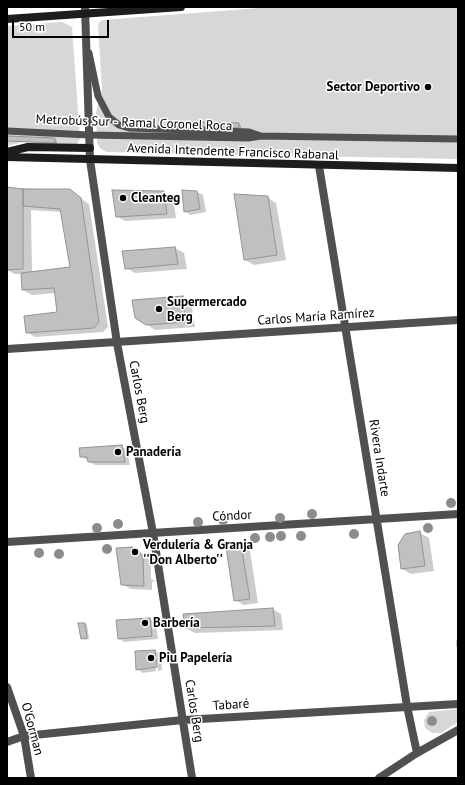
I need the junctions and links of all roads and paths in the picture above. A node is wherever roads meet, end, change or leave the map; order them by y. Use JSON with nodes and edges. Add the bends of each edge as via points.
{"nodes":[{"id":1,"x":181,"y":7,"type":"edge"},
{"id":2,"x":86,"y":10,"type":"edge"},
{"id":3,"x":7,"y":19,"type":"edge"},
{"id":4,"x":87,"y":42,"type":"junction"},
{"id":5,"x":7,"y":131,"type":"edge"},
{"id":6,"x":89,"y":135,"type":"junction"},
{"id":7,"x":261,"y":136,"type":"junction"},
{"id":8,"x":458,"y":139,"type":"edge"},
{"id":9,"x":90,"y":148,"type":"junction"},
{"id":10,"x":7,"y":152,"type":"edge"},
{"id":11,"x":7,"y":157,"type":"edge"},
{"id":12,"x":90,"y":160,"type":"junction"},
{"id":13,"x":319,"y":166,"type":"junction"},
{"id":14,"x":458,"y":168,"type":"edge"},
{"id":15,"x":458,"y":320,"type":"edge"},
{"id":16,"x":345,"y":328,"type":"junction"},
{"id":17,"x":117,"y":343,"type":"junction"},
{"id":18,"x":7,"y":349,"type":"edge"},
{"id":19,"x":458,"y":514,"type":"edge"},
{"id":20,"x":377,"y":519,"type":"junction"},
{"id":21,"x":153,"y":533,"type":"junction"},
{"id":22,"x":7,"y":542,"type":"edge"},
{"id":23,"x":7,"y":688,"type":"edge"},
{"id":24,"x":458,"y":704,"type":"edge"},
{"id":25,"x":407,"y":706,"type":"junction"},
{"id":26,"x":183,"y":720,"type":"junction"},
{"id":27,"x":458,"y":730,"type":"edge"},
{"id":28,"x":24,"y":736,"type":"junction"},
{"id":29,"x":7,"y":742,"type":"edge"},
{"id":30,"x":417,"y":753,"type":"junction"},
{"id":31,"x":31,"y":778,"type":"edge"},
{"id":32,"x":192,"y":778,"type":"edge"},
{"id":33,"x":379,"y":778,"type":"edge"}],
"edges":[{"from":1,"to":2,"type":"main road"},
{"from":2,"to":3,"type":"main road"},
{"from":2,"to":4,"type":"street","name":"Carlos Berg"},
{"from":4,"to":6,"type":"street","name":"Carlos Berg"},
{"from":4,"to":7,"type":"lane","name":"Metrobús Sur - Ramal Coronel Roca","via":[[98,96],[109,117],[119,125],[129,128],[249,132]]},
{"from":5,"to":6,"type":"lane","name":"Metrobús Sur - Ramal Coronel Roca"},
{"from":6,"to":7,"type":"lane","name":"Metrobús Sur - Ramal Coronel Roca","via":[[248,138]]},
{"from":6,"to":9,"type":"street","name":"Carlos Berg"},
{"from":7,"to":8,"type":"lane","name":"Metrobús Sur - Ramal Coronel Roca"},
{"from":9,"to":10,"type":"main road","via":[[28,147]]},
{"from":9,"to":12,"type":"street","name":"Carlos Berg"},
{"from":11,"to":12,"type":"main road","name":"Avenida Intendente Francisco Rabanal"},
{"from":12,"to":13,"type":"main road","name":"Avenida Intendente Francisco Rabanal"},
{"from":12,"to":17,"type":"street","name":"Carlos Berg"},
{"from":13,"to":14,"type":"main road","name":"Avenida Intendente Francisco Rabanal"},
{"from":13,"to":16,"type":"street","name":"Rivera Indarte"},
{"from":15,"to":16,"type":"street","name":"Carlos María Ramírez"},
{"from":16,"to":17,"type":"street","name":"Carlos María Ramírez"},
{"from":16,"to":20,"type":"street","name":"Rivera Indarte"},
{"from":17,"to":18,"type":"street","name":"Carlos María Ramírez"},
{"from":17,"to":21,"type":"street","name":"Carlos Berg"},
{"from":19,"to":20,"type":"street","name":"Cóndor"},
{"from":20,"to":21,"type":"street","name":"Cóndor"},
{"from":20,"to":25,"type":"street","name":"Rivera Indarte"},
{"from":21,"to":22,"type":"street","name":"Cóndor"},
{"from":21,"to":26,"type":"street","name":"Carlos Berg"},
{"from":23,"to":28,"type":"street","name":"O'Gorman"},
{"from":24,"to":25,"type":"street","name":"Tabaré"},
{"from":25,"to":26,"type":"street","name":"Tabaré"},
{"from":25,"to":30,"type":"street","name":"Rivera Indarte"},
{"from":26,"to":28,"type":"street","name":"Tabaré"},
{"from":26,"to":32,"type":"street","name":"Carlos Berg"},
{"from":27,"to":30,"type":"street"},
{"from":28,"to":29,"type":"street","name":"Tabaré"},
{"from":28,"to":31,"type":"street","name":"O'Gorman"},
{"from":30,"to":33,"type":"street"}]}
